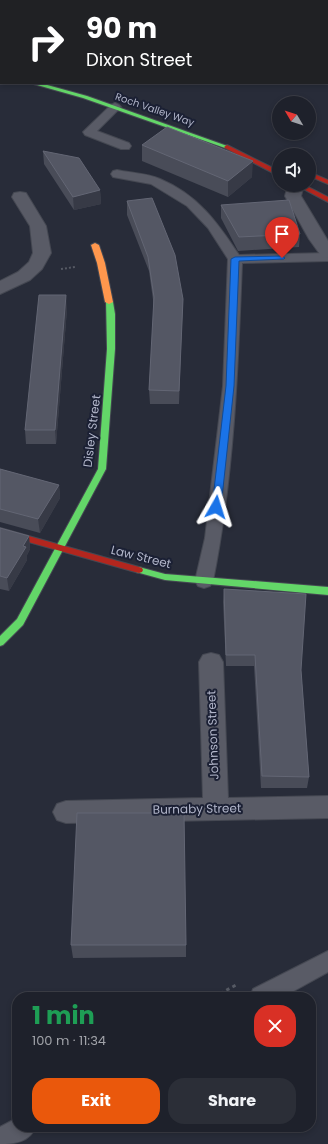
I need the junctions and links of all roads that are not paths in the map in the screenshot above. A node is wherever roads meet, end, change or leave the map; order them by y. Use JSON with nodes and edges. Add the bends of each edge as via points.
{"nodes":[{"id":1,"x":40,"y":84,"type":"edge"},
{"id":2,"x":115,"y":107,"type":"junction"},
{"id":3,"x":224,"y":145,"type":"junction"},
{"id":4,"x":125,"y":146,"type":"dead end"},
{"id":5,"x":249,"y":147,"type":"dead end"},
{"id":6,"x":272,"y":170,"type":"edge"},
{"id":7,"x":316,"y":171,"type":"edge"},
{"id":8,"x":327,"y":172,"type":"edge"},
{"id":9,"x":117,"y":174,"type":"dead end"},
{"id":10,"x":316,"y":174,"type":"edge"},
{"id":11,"x":328,"y":182,"type":"edge"},
{"id":12,"x":294,"y":192,"type":"edge"},
{"id":13,"x":313,"y":192,"type":"edge"},
{"id":14,"x":20,"y":197,"type":"dead end"},
{"id":15,"x":328,"y":200,"type":"edge"},
{"id":16,"x":95,"y":245,"type":"dead end"},
{"id":17,"x":328,"y":253,"type":"edge"},
{"id":18,"x":328,"y":257,"type":"edge"},
{"id":19,"x":235,"y":259,"type":"junction"},
{"id":20,"x":0,"y":288,"type":"edge"},
{"id":21,"x":0,"y":531,"type":"edge"},
{"id":22,"x":59,"y":548,"type":"junction"},
{"id":23,"x":204,"y":581,"type":"junction"},
{"id":24,"x":328,"y":591,"type":"edge"},
{"id":25,"x":0,"y":642,"type":"edge"},
{"id":26,"x":211,"y":662,"type":"dead end"},
{"id":27,"x":328,"y":807,"type":"edge"},
{"id":28,"x":216,"y":809,"type":"junction"},
{"id":29,"x":66,"y":812,"type":"dead end"},
{"id":30,"x":328,"y":961,"type":"edge"},
{"id":31,"x":270,"y":992,"type":"edge"},
{"id":32,"x":15,"y":1132,"type":"edge"},
{"id":33,"x":0,"y":1140,"type":"edge"}],
"edges":[{"from":1,"to":2,"type":"street","name":"Roch Valley Way"},
{"from":2,"to":3,"type":"street","name":"Roch Valley Way"},
{"from":2,"to":4,"type":"lane","via":[[89,132]]},
{"from":3,"to":5,"type":"street"},
{"from":3,"to":6,"type":"street"},
{"from":7,"to":8,"type":"street"},
{"from":9,"to":19,"type":"lane","via":[[155,181],[192,203],[213,226]]},
{"from":10,"to":11,"type":"street"},
{"from":12,"to":17,"type":"street","via":[[293,196]]},
{"from":13,"to":15,"type":"street"},
{"from":14,"to":20,"type":"street","via":[[38,226],[42,253],[36,266],[24,276]]},
{"from":16,"to":22,"type":"street","name":"Disley Street","via":[[111,314],[111,349],[102,469]]},
{"from":18,"to":19,"type":"lane"},
{"from":19,"to":23,"type":"lane","via":[[230,386],[213,538]]},
{"from":21,"to":22,"type":"street","name":"Law Street"},
{"from":22,"to":23,"type":"street","name":"Law Street","via":[[165,577]]},
{"from":22,"to":25,"type":"street","name":"Disley Street","via":[[20,622]]},
{"from":23,"to":24,"type":"street","name":"Law Street"},
{"from":26,"to":28,"type":"street","name":"Johnson Street"},
{"from":27,"to":28,"type":"street","name":"Burnaby Street"},
{"from":28,"to":29,"type":"street","name":"Burnaby Street"},
{"from":30,"to":31,"type":"lane"},
{"from":32,"to":33,"type":"lane"}]}
